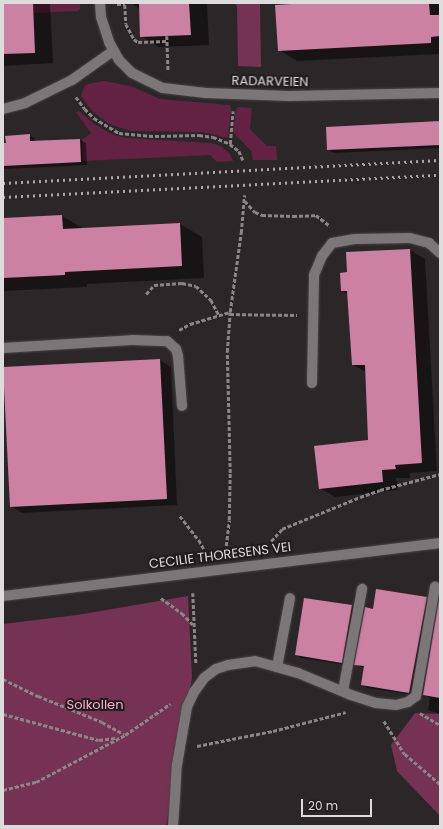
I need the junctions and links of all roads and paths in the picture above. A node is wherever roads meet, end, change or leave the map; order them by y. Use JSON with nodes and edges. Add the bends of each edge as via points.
{"nodes":[{"id":1,"x":100,"y":3,"type":"edge"},
{"id":2,"x":125,"y":5,"type":"dead end"},
{"id":3,"x":167,"y":36,"type":"dead end"},
{"id":4,"x":167,"y":41,"type":"junction"},
{"id":5,"x":114,"y":51,"type":"junction"},
{"id":6,"x":168,"y":70,"type":"dead end"},
{"id":7,"x":66,"y":83,"type":"junction"},
{"id":8,"x":440,"y":93,"type":"edge"},
{"id":9,"x":3,"y":109,"type":"edge"},
{"id":10,"x":233,"y":109,"type":"dead end"},
{"id":11,"x":230,"y":144,"type":"junction"},
{"id":12,"x":243,"y":160,"type":"dead end"},
{"id":13,"x":244,"y":195,"type":"dead end"},
{"id":14,"x":244,"y":201,"type":"junction"},
{"id":15,"x":346,"y":240,"type":"junction"},
{"id":16,"x":440,"y":253,"type":"edge"},
{"id":17,"x":146,"y":294,"type":"dead end"},
{"id":18,"x":230,"y":313,"type":"junction"},
{"id":19,"x":219,"y":315,"type":"junction"},
{"id":20,"x":314,"y":316,"type":"junction"},
{"id":21,"x":167,"y":340,"type":"junction"},
{"id":22,"x":3,"y":348,"type":"edge"},
{"id":23,"x":312,"y":383,"type":"dead end"},
{"id":24,"x":182,"y":406,"type":"dead end"},
{"id":25,"x":440,"y":474,"type":"edge"},
{"id":26,"x":180,"y":516,"type":"dead end"},
{"id":27,"x":271,"y":541,"type":"dead end"},
{"id":28,"x":440,"y":543,"type":"edge"},
{"id":29,"x":226,"y":546,"type":"dead end"},
{"id":30,"x":204,"y":549,"type":"dead end"},
{"id":31,"x":435,"y":587,"type":"dead end"},
{"id":32,"x":362,"y":589,"type":"dead end"},
{"id":33,"x":193,"y":593,"type":"dead end"},
{"id":34,"x":3,"y":596,"type":"edge"},
{"id":35,"x":161,"y":598,"type":"dead end"},
{"id":36,"x":290,"y":598,"type":"dead end"},
{"id":37,"x":194,"y":627,"type":"junction"},
{"id":38,"x":277,"y":667,"type":"junction"},
{"id":39,"x":204,"y":678,"type":"junction"},
{"id":40,"x":3,"y":679,"type":"edge"},
{"id":41,"x":343,"y":691,"type":"junction"},
{"id":42,"x":190,"y":700,"type":"junction"},
{"id":43,"x":376,"y":703,"type":"junction"},
{"id":44,"x":347,"y":712,"type":"dead end"},
{"id":45,"x":3,"y":714,"type":"edge"},
{"id":46,"x":125,"y":734,"type":"junction"},
{"id":47,"x":117,"y":738,"type":"junction"},
{"id":48,"x":191,"y":749,"type":"dead end"},
{"id":49,"x":440,"y":784,"type":"edge"},
{"id":50,"x":3,"y":790,"type":"edge"},
{"id":51,"x":173,"y":826,"type":"edge"}],
"edges":[{"from":1,"to":5,"type":"street","name":"RADARVEIEN","via":[[101,17]]},
{"from":2,"to":4,"type":"path","via":[[126,24],[134,39],[138,42]]},
{"from":3,"to":4,"type":"path"},
{"from":4,"to":6,"type":"path"},
{"from":5,"to":7,"type":"street"},
{"from":5,"to":8,"type":"street","name":"RADARVEIEN","via":[[132,73],[163,88],[289,96]]},
{"from":7,"to":9,"type":"street","via":[[25,103]]},
{"from":7,"to":11,"type":"path","via":[[85,109],[104,125],[120,133],[155,136],[199,135]]},
{"from":10,"to":11,"type":"path"},
{"from":11,"to":12,"type":"path","via":[[239,151]]},
{"from":13,"to":14,"type":"path"},
{"from":14,"to":15,"type":"path","via":[[262,215],[316,215]]},
{"from":14,"to":18,"type":"path"},
{"from":15,"to":16,"type":"street","via":[[410,238],[429,242]]},
{"from":15,"to":20,"type":"street","via":[[332,243],[322,256],[314,275]]},
{"from":17,"to":19,"type":"path","via":[[154,285],[182,283],[196,286],[211,300]]},
{"from":18,"to":19,"type":"path"},
{"from":18,"to":20,"type":"path"},
{"from":18,"to":29,"type":"path","via":[[227,352],[230,473]]},
{"from":19,"to":21,"type":"path","via":[[190,324],[174,332]]},
{"from":20,"to":23,"type":"street"},
{"from":21,"to":22,"type":"street"},
{"from":21,"to":24,"type":"street","via":[[176,349],[178,356]]},
{"from":25,"to":27,"type":"path","via":[[360,497],[282,529]]},
{"from":26,"to":30,"type":"path"},
{"from":28,"to":34,"type":"street","name":"CECILIE THORESENS VEI"},
{"from":31,"to":43,"type":"street","via":[[416,696],[408,702],[396,705]]},
{"from":32,"to":41,"type":"street"},
{"from":33,"to":37,"type":"path"},
{"from":35,"to":37,"type":"path","via":[[182,613]]},
{"from":36,"to":38,"type":"street"},
{"from":37,"to":39,"type":"path","via":[[196,662]]},
{"from":38,"to":39,"type":"street","via":[[254,661],[242,661],[216,669]]},
{"from":38,"to":41,"type":"street"},
{"from":39,"to":42,"type":"street"},
{"from":40,"to":46,"type":"path"},
{"from":41,"to":43,"type":"street"},
{"from":42,"to":46,"type":"path","via":[[176,700]]},
{"from":42,"to":51,"type":"street","via":[[179,750]]},
{"from":43,"to":49,"type":"path","via":[[405,754]]},
{"from":44,"to":48,"type":"path"},
{"from":45,"to":47,"type":"path","via":[[99,740]]},
{"from":46,"to":47,"type":"path"},
{"from":47,"to":50,"type":"path","via":[[36,782]]}]}
